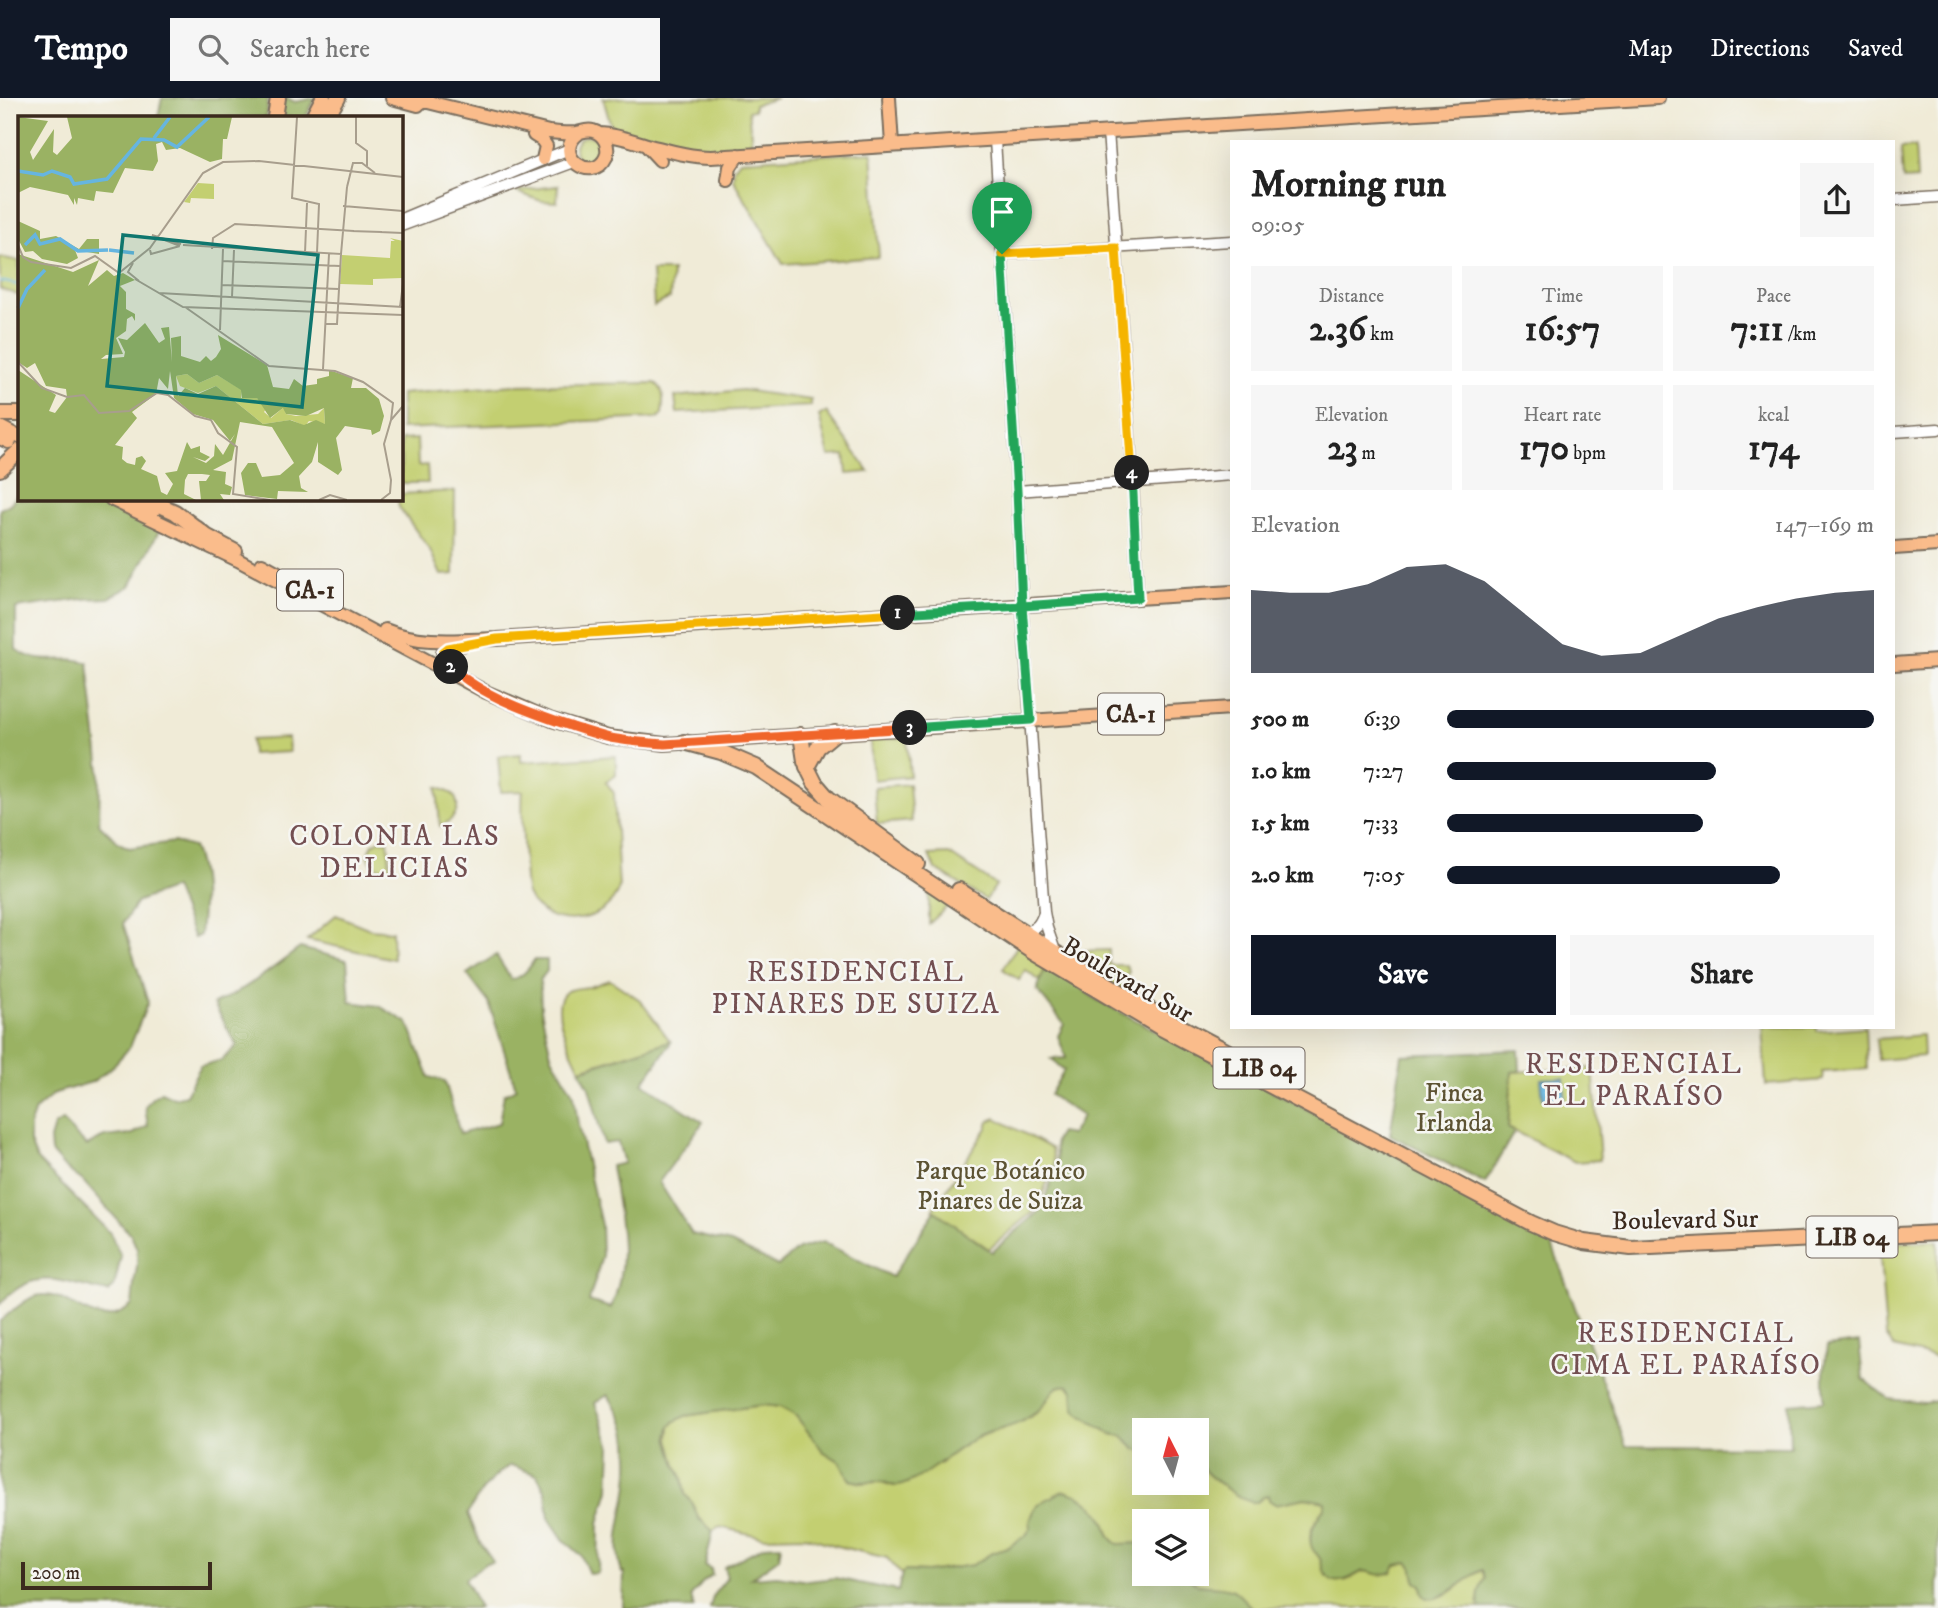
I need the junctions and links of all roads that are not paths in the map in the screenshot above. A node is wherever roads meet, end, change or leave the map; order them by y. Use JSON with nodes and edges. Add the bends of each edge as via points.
{"nodes":[{"id":1,"x":278,"y":98,"type":"edge"},
{"id":2,"x":323,"y":98,"type":"edge"},
{"id":3,"x":338,"y":98,"type":"edge"},
{"id":4,"x":392,"y":98,"type":"edge"},
{"id":5,"x":412,"y":98,"type":"edge"},
{"id":6,"x":889,"y":98,"type":"edge"},
{"id":7,"x":1658,"y":98,"type":"edge"},
{"id":8,"x":275,"y":116,"type":"edge"},
{"id":9,"x":314,"y":116,"type":"edge"},
{"id":10,"x":329,"y":116,"type":"edge"},
{"id":11,"x":1108,"y":131,"type":"junction"},
{"id":12,"x":579,"y":132,"type":"junction"},
{"id":13,"x":600,"y":134,"type":"junction"},
{"id":14,"x":534,"y":135,"type":"junction"},
{"id":15,"x":995,"y":140,"type":"junction"},
{"id":16,"x":645,"y":144,"type":"junction"},
{"id":17,"x":892,"y":145,"type":"junction"},
{"id":18,"x":569,"y":148,"type":"junction"},
{"id":19,"x":738,"y":155,"type":"junction"},
{"id":20,"x":606,"y":156,"type":"junction"},
{"id":21,"x":543,"y":159,"type":"junction"},
{"id":22,"x":660,"y":160,"type":"dead end"},
{"id":23,"x":575,"y":162,"type":"junction"},
{"id":24,"x":728,"y":180,"type":"dead end"},
{"id":25,"x":1938,"y":197,"type":"edge"},
{"id":26,"x":1895,"y":200,"type":"edge"},
{"id":27,"x":402,"y":219,"type":"edge"},
{"id":28,"x":402,"y":226,"type":"edge"},
{"id":29,"x":1230,"y":241,"type":"edge"},
{"id":30,"x":1116,"y":248,"type":"junction"},
{"id":31,"x":1002,"y":254,"type":"junction"},
{"id":32,"x":0,"y":414,"type":"edge"},
{"id":33,"x":18,"y":414,"type":"edge"},
{"id":34,"x":0,"y":427,"type":"edge"},
{"id":35,"x":1938,"y":429,"type":"edge"},
{"id":36,"x":1895,"y":432,"type":"edge"},
{"id":37,"x":11,"y":441,"type":"edge"},
{"id":38,"x":7,"y":468,"type":"edge"},
{"id":39,"x":1230,"y":475,"type":"edge"},
{"id":40,"x":1133,"y":483,"type":"junction"},
{"id":41,"x":1017,"y":491,"type":"junction"},
{"id":42,"x":113,"y":500,"type":"edge"},
{"id":43,"x":136,"y":500,"type":"edge"},
{"id":44,"x":149,"y":500,"type":"edge"},
{"id":45,"x":204,"y":534,"type":"junction"},
{"id":46,"x":1938,"y":545,"type":"edge"},
{"id":47,"x":1895,"y":548,"type":"edge"},
{"id":48,"x":1230,"y":592,"type":"edge"},
{"id":49,"x":1138,"y":598,"type":"junction"},
{"id":50,"x":1022,"y":606,"type":"junction"},
{"id":51,"x":497,"y":639,"type":"junction"},
{"id":52,"x":1938,"y":661,"type":"edge"},
{"id":53,"x":1895,"y":664,"type":"edge"},
{"id":54,"x":462,"y":678,"type":"junction"},
{"id":55,"x":1230,"y":708,"type":"edge"},
{"id":56,"x":1031,"y":720,"type":"junction"},
{"id":57,"x":835,"y":733,"type":"junction"},
{"id":58,"x":801,"y":735,"type":"junction"},
{"id":59,"x":684,"y":742,"type":"junction"},
{"id":60,"x":807,"y":767,"type":"junction"},
{"id":61,"x":812,"y":805,"type":"junction"},
{"id":62,"x":816,"y":822,"type":"dead end"},
{"id":63,"x":1044,"y":912,"type":"junction"},
{"id":64,"x":1024,"y":932,"type":"junction"},
{"id":65,"x":1056,"y":953,"type":"junction"},
{"id":66,"x":1938,"y":1227,"type":"edge"},
{"id":67,"x":1938,"y":1233,"type":"edge"}],
"edges":[{"from":1,"to":8,"type":"highway"},
{"from":2,"to":9,"type":"highway"},
{"from":3,"to":10,"type":"highway"},
{"from":4,"to":14,"type":"main road"},
{"from":5,"to":12,"type":"main road","via":[[549,132]]},
{"from":6,"to":17,"type":"main road"},
{"from":7,"to":11,"type":"main road"},
{"from":11,"to":15,"type":"main road"},
{"from":11,"to":30,"type":"street"},
{"from":12,"to":13,"type":"main road"},
{"from":12,"to":18,"type":"main road"},
{"from":13,"to":16,"type":"main road"},
{"from":13,"to":20,"type":"main road","via":[[607,144]]},
{"from":14,"to":18,"type":"main road"},
{"from":14,"to":21,"type":"main road","via":[[546,146]]},
{"from":15,"to":17,"type":"main road"},
{"from":15,"to":31,"type":"street"},
{"from":16,"to":19,"type":"main road","via":[[693,157]]},
{"from":16,"to":20,"type":"main road","via":[[624,145]]},
{"from":16,"to":22,"type":"main road"},
{"from":17,"to":19,"type":"main road"},
{"from":18,"to":21,"type":"street"},
{"from":18,"to":23,"type":"main road"},
{"from":19,"to":24,"type":"main road"},
{"from":20,"to":23,"type":"main road","via":[[594,167]]},
{"from":21,"to":27,"type":"street"},
{"from":23,"to":28,"type":"street"},
{"from":25,"to":26,"type":"street"},
{"from":29,"to":30,"type":"street"},
{"from":30,"to":31,"type":"street"},
{"from":30,"to":40,"type":"street"},
{"from":31,"to":41,"type":"street"},
{"from":32,"to":33,"type":"highway"},
{"from":34,"to":37,"type":"main road"},
{"from":35,"to":36,"type":"street"},
{"from":37,"to":38,"type":"highway"},
{"from":39,"to":40,"type":"street"},
{"from":40,"to":41,"type":"street"},
{"from":40,"to":49,"type":"street"},
{"from":41,"to":50,"type":"street"},
{"from":42,"to":54,"type":"main road","number":"CA-1"},
{"from":43,"to":45,"type":"main road","number":"CA-1"},
{"from":44,"to":45,"type":"highway"},
{"from":45,"to":51,"type":"main road","number":"CA-1","via":[[398,636],[432,641]]},
{"from":46,"to":47,"type":"main road"},
{"from":48,"to":49,"type":"main road","number":"CA-1"},
{"from":49,"to":50,"type":"main road","number":"CA-1"},
{"from":50,"to":51,"type":"main road","number":"CA-1"},
{"from":50,"to":56,"type":"street"},
{"from":51,"to":54,"type":"main road","via":[[443,652],[444,660]]},
{"from":52,"to":53,"type":"main road"},
{"from":54,"to":59,"type":"main road","number":"CA-1","via":[[526,709],[608,737]]},
{"from":55,"to":56,"type":"main road","number":"CA-1"},
{"from":56,"to":57,"type":"main road","number":"CA-1"},
{"from":56,"to":63,"type":"street"},
{"from":57,"to":58,"type":"main road","number":"CA-1"},
{"from":57,"to":60,"type":"highway","via":[[818,747]]},
{"from":58,"to":59,"type":"main road","number":"CA-1"},
{"from":58,"to":60,"type":"highway","name":"Boulevard Sur","number":"LIB 04"},
{"from":59,"to":61,"type":"highway","name":"Boulevard Sur","number":"LIB 04","via":[[742,760]]},
{"from":60,"to":64,"type":"highway","name":"Boulevard Sur","number":"LIB 04","via":[[836,805]]},
{"from":61,"to":62,"type":"highway"},
{"from":61,"to":67,"type":"highway","name":"Boulevard Sur","number":"LIB 04","via":[[1035,953],[1161,1028],[1554,1233],[1597,1245],[1647,1248]]},
{"from":63,"to":64,"type":"street","via":[[1037,928]]},
{"from":63,"to":65,"type":"street"},
{"from":64,"to":65,"type":"highway","name":"Boulevard Sur","number":"LIB 04"},
{"from":65,"to":66,"type":"highway","name":"Boulevard Sur","number":"LIB 04","via":[[1155,1013],[1570,1230],[1646,1241]]}]}
